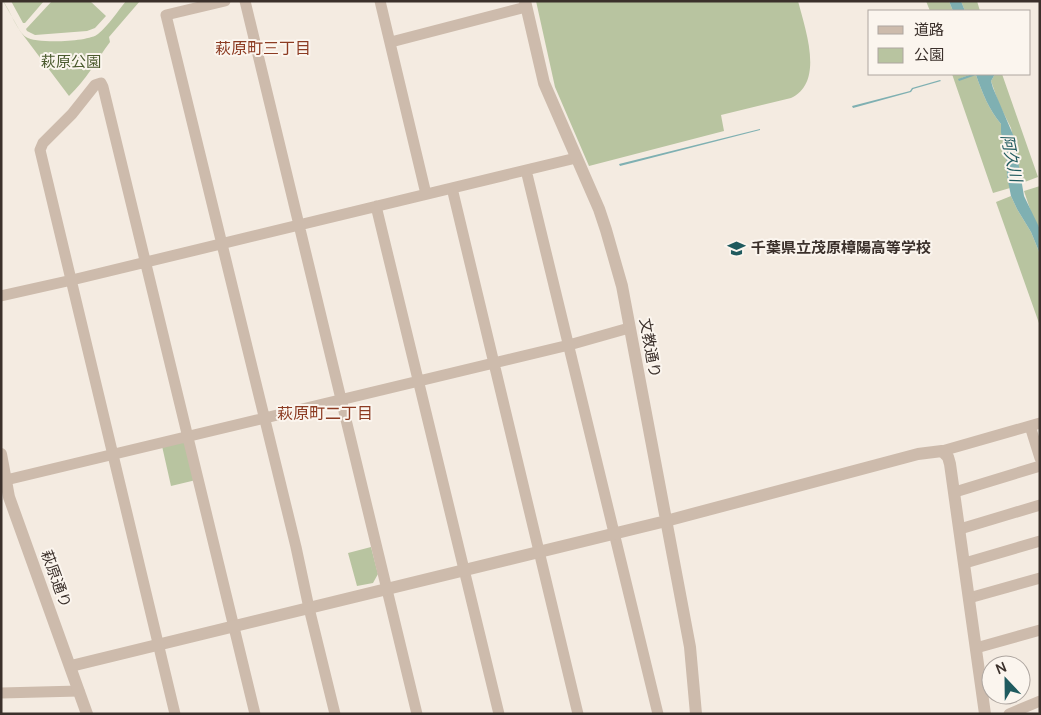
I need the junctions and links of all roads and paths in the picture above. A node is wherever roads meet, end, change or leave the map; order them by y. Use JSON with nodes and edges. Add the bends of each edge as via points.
{"nodes":[{"id":1,"x":225,"y":1,"type":"edge"},
{"id":2,"x":245,"y":1,"type":"edge"},
{"id":3,"x":380,"y":1,"type":"edge"},
{"id":4,"x":526,"y":4,"type":"edge"},
{"id":5,"x":391,"y":42,"type":"junction"},
{"id":6,"x":576,"y":158,"type":"junction"},
{"id":7,"x":526,"y":170,"type":"junction"},
{"id":8,"x":452,"y":188,"type":"junction"},
{"id":9,"x":426,"y":194,"type":"junction"},
{"id":10,"x":376,"y":206,"type":"junction"},
{"id":11,"x":298,"y":225,"type":"junction"},
{"id":12,"x":222,"y":243,"type":"junction"},
{"id":13,"x":146,"y":262,"type":"junction"},
{"id":14,"x":72,"y":280,"type":"junction"},
{"id":15,"x":1,"y":296,"type":"edge"},
{"id":16,"x":630,"y":328,"type":"junction"},
{"id":17,"x":569,"y":345,"type":"junction"},
{"id":18,"x":493,"y":363,"type":"junction"},
{"id":19,"x":418,"y":382,"type":"junction"},
{"id":20,"x":342,"y":400,"type":"junction"},
{"id":21,"x":264,"y":419,"type":"junction"},
{"id":22,"x":1035,"y":425,"type":"edge"},
{"id":23,"x":188,"y":437,"type":"junction"},
{"id":24,"x":942,"y":451,"type":"junction"},
{"id":25,"x":1,"y":454,"type":"edge"},
{"id":26,"x":113,"y":455,"type":"junction"},
{"id":27,"x":1040,"y":458,"type":"edge"},
{"id":28,"x":1040,"y":466,"type":"edge"},
{"id":29,"x":6,"y":480,"type":"junction"},
{"id":30,"x":954,"y":492,"type":"junction"},
{"id":31,"x":1040,"y":505,"type":"edge"},
{"id":32,"x":666,"y":521,"type":"junction"},
{"id":33,"x":960,"y":529,"type":"junction"},
{"id":34,"x":614,"y":534,"type":"junction"},
{"id":35,"x":1040,"y":541,"type":"edge"},
{"id":36,"x":539,"y":552,"type":"junction"},
{"id":37,"x":965,"y":563,"type":"junction"},
{"id":38,"x":463,"y":570,"type":"junction"},
{"id":39,"x":1040,"y":578,"type":"edge"},
{"id":40,"x":386,"y":589,"type":"junction"},
{"id":41,"x":969,"y":598,"type":"junction"},
{"id":42,"x":309,"y":608,"type":"junction"},
{"id":43,"x":233,"y":626,"type":"junction"},
{"id":44,"x":1040,"y":630,"type":"edge"},
{"id":45,"x":158,"y":645,"type":"junction"},
{"id":46,"x":976,"y":648,"type":"junction"},
{"id":47,"x":71,"y":666,"type":"junction"},
{"id":48,"x":79,"y":691,"type":"junction"},
{"id":49,"x":1,"y":693,"type":"edge"},
{"id":50,"x":1040,"y":701,"type":"edge"},
{"id":51,"x":87,"y":714,"type":"edge"},
{"id":52,"x":175,"y":714,"type":"edge"},
{"id":53,"x":255,"y":714,"type":"edge"},
{"id":54,"x":335,"y":714,"type":"edge"},
{"id":55,"x":417,"y":714,"type":"edge"},
{"id":56,"x":499,"y":714,"type":"edge"},
{"id":57,"x":578,"y":714,"type":"edge"},
{"id":58,"x":658,"y":714,"type":"edge"},
{"id":59,"x":696,"y":714,"type":"edge"},
{"id":60,"x":985,"y":714,"type":"edge"},
{"id":61,"x":1009,"y":714,"type":"edge"}],
"edges":[{"from":1,"to":12,"type":"street","via":[[166,15]]},
{"from":2,"to":11,"type":"street"},
{"from":3,"to":5,"type":"street"},
{"from":4,"to":5,"type":"street"},
{"from":4,"to":6,"type":"street","name":"文教通り","via":[[544,83]]},
{"from":5,"to":9,"type":"street"},
{"from":6,"to":7,"type":"street"},
{"from":6,"to":16,"type":"street","name":"文教通り","via":[[606,230]]},
{"from":7,"to":8,"type":"street"},
{"from":7,"to":17,"type":"street"},
{"from":8,"to":9,"type":"street"},
{"from":8,"to":18,"type":"street"},
{"from":9,"to":10,"type":"street"},
{"from":10,"to":11,"type":"street"},
{"from":10,"to":19,"type":"street"},
{"from":11,"to":12,"type":"street"},
{"from":11,"to":20,"type":"street"},
{"from":12,"to":13,"type":"street"},
{"from":12,"to":21,"type":"street"},
{"from":13,"to":14,"type":"street"},
{"from":13,"to":14,"type":"street","via":[[101,83],[95,85],[72,114],[42,143],[40,150]]},
{"from":13,"to":23,"type":"street"},
{"from":14,"to":15,"type":"street"},
{"from":14,"to":26,"type":"street"},
{"from":16,"to":17,"type":"street"},
{"from":16,"to":32,"type":"street","name":"文教通り"},
{"from":17,"to":18,"type":"street"},
{"from":17,"to":34,"type":"street"},
{"from":18,"to":19,"type":"street"},
{"from":18,"to":36,"type":"street"},
{"from":19,"to":20,"type":"street"},
{"from":19,"to":38,"type":"street"},
{"from":20,"to":21,"type":"street"},
{"from":20,"to":40,"type":"street"},
{"from":21,"to":23,"type":"street"},
{"from":21,"to":42,"type":"street"},
{"from":22,"to":24,"type":"street"},
{"from":22,"to":27,"type":"street"},
{"from":23,"to":26,"type":"street"},
{"from":23,"to":43,"type":"street"},
{"from":24,"to":30,"type":"street","via":[[948,457]]},
{"from":24,"to":32,"type":"street","via":[[918,454]]},
{"from":25,"to":29,"type":"street","name":"萩原通り"},
{"from":26,"to":29,"type":"street"},
{"from":26,"to":45,"type":"street"},
{"from":28,"to":30,"type":"street"},
{"from":29,"to":47,"type":"street","name":"萩原通り"},
{"from":30,"to":33,"type":"street"},
{"from":31,"to":33,"type":"street"},
{"from":32,"to":34,"type":"street"},
{"from":32,"to":59,"type":"street","name":"文教通り","via":[[690,647]]},
{"from":33,"to":37,"type":"street"},
{"from":34,"to":36,"type":"street"},
{"from":34,"to":58,"type":"street"},
{"from":35,"to":37,"type":"street"},
{"from":36,"to":38,"type":"street"},
{"from":36,"to":57,"type":"street"},
{"from":37,"to":41,"type":"street"},
{"from":38,"to":40,"type":"street"},
{"from":38,"to":56,"type":"street"},
{"from":39,"to":41,"type":"street"},
{"from":40,"to":42,"type":"street"},
{"from":40,"to":55,"type":"street"},
{"from":41,"to":46,"type":"street"},
{"from":42,"to":43,"type":"street"},
{"from":42,"to":54,"type":"street"},
{"from":43,"to":45,"type":"street"},
{"from":43,"to":53,"type":"street"},
{"from":44,"to":46,"type":"street"},
{"from":45,"to":47,"type":"street"},
{"from":45,"to":52,"type":"street"},
{"from":46,"to":60,"type":"street"},
{"from":47,"to":48,"type":"street","name":"萩原通り"},
{"from":48,"to":49,"type":"street"},
{"from":48,"to":51,"type":"street","name":"萩原通り"},
{"from":50,"to":61,"type":"street"}]}
